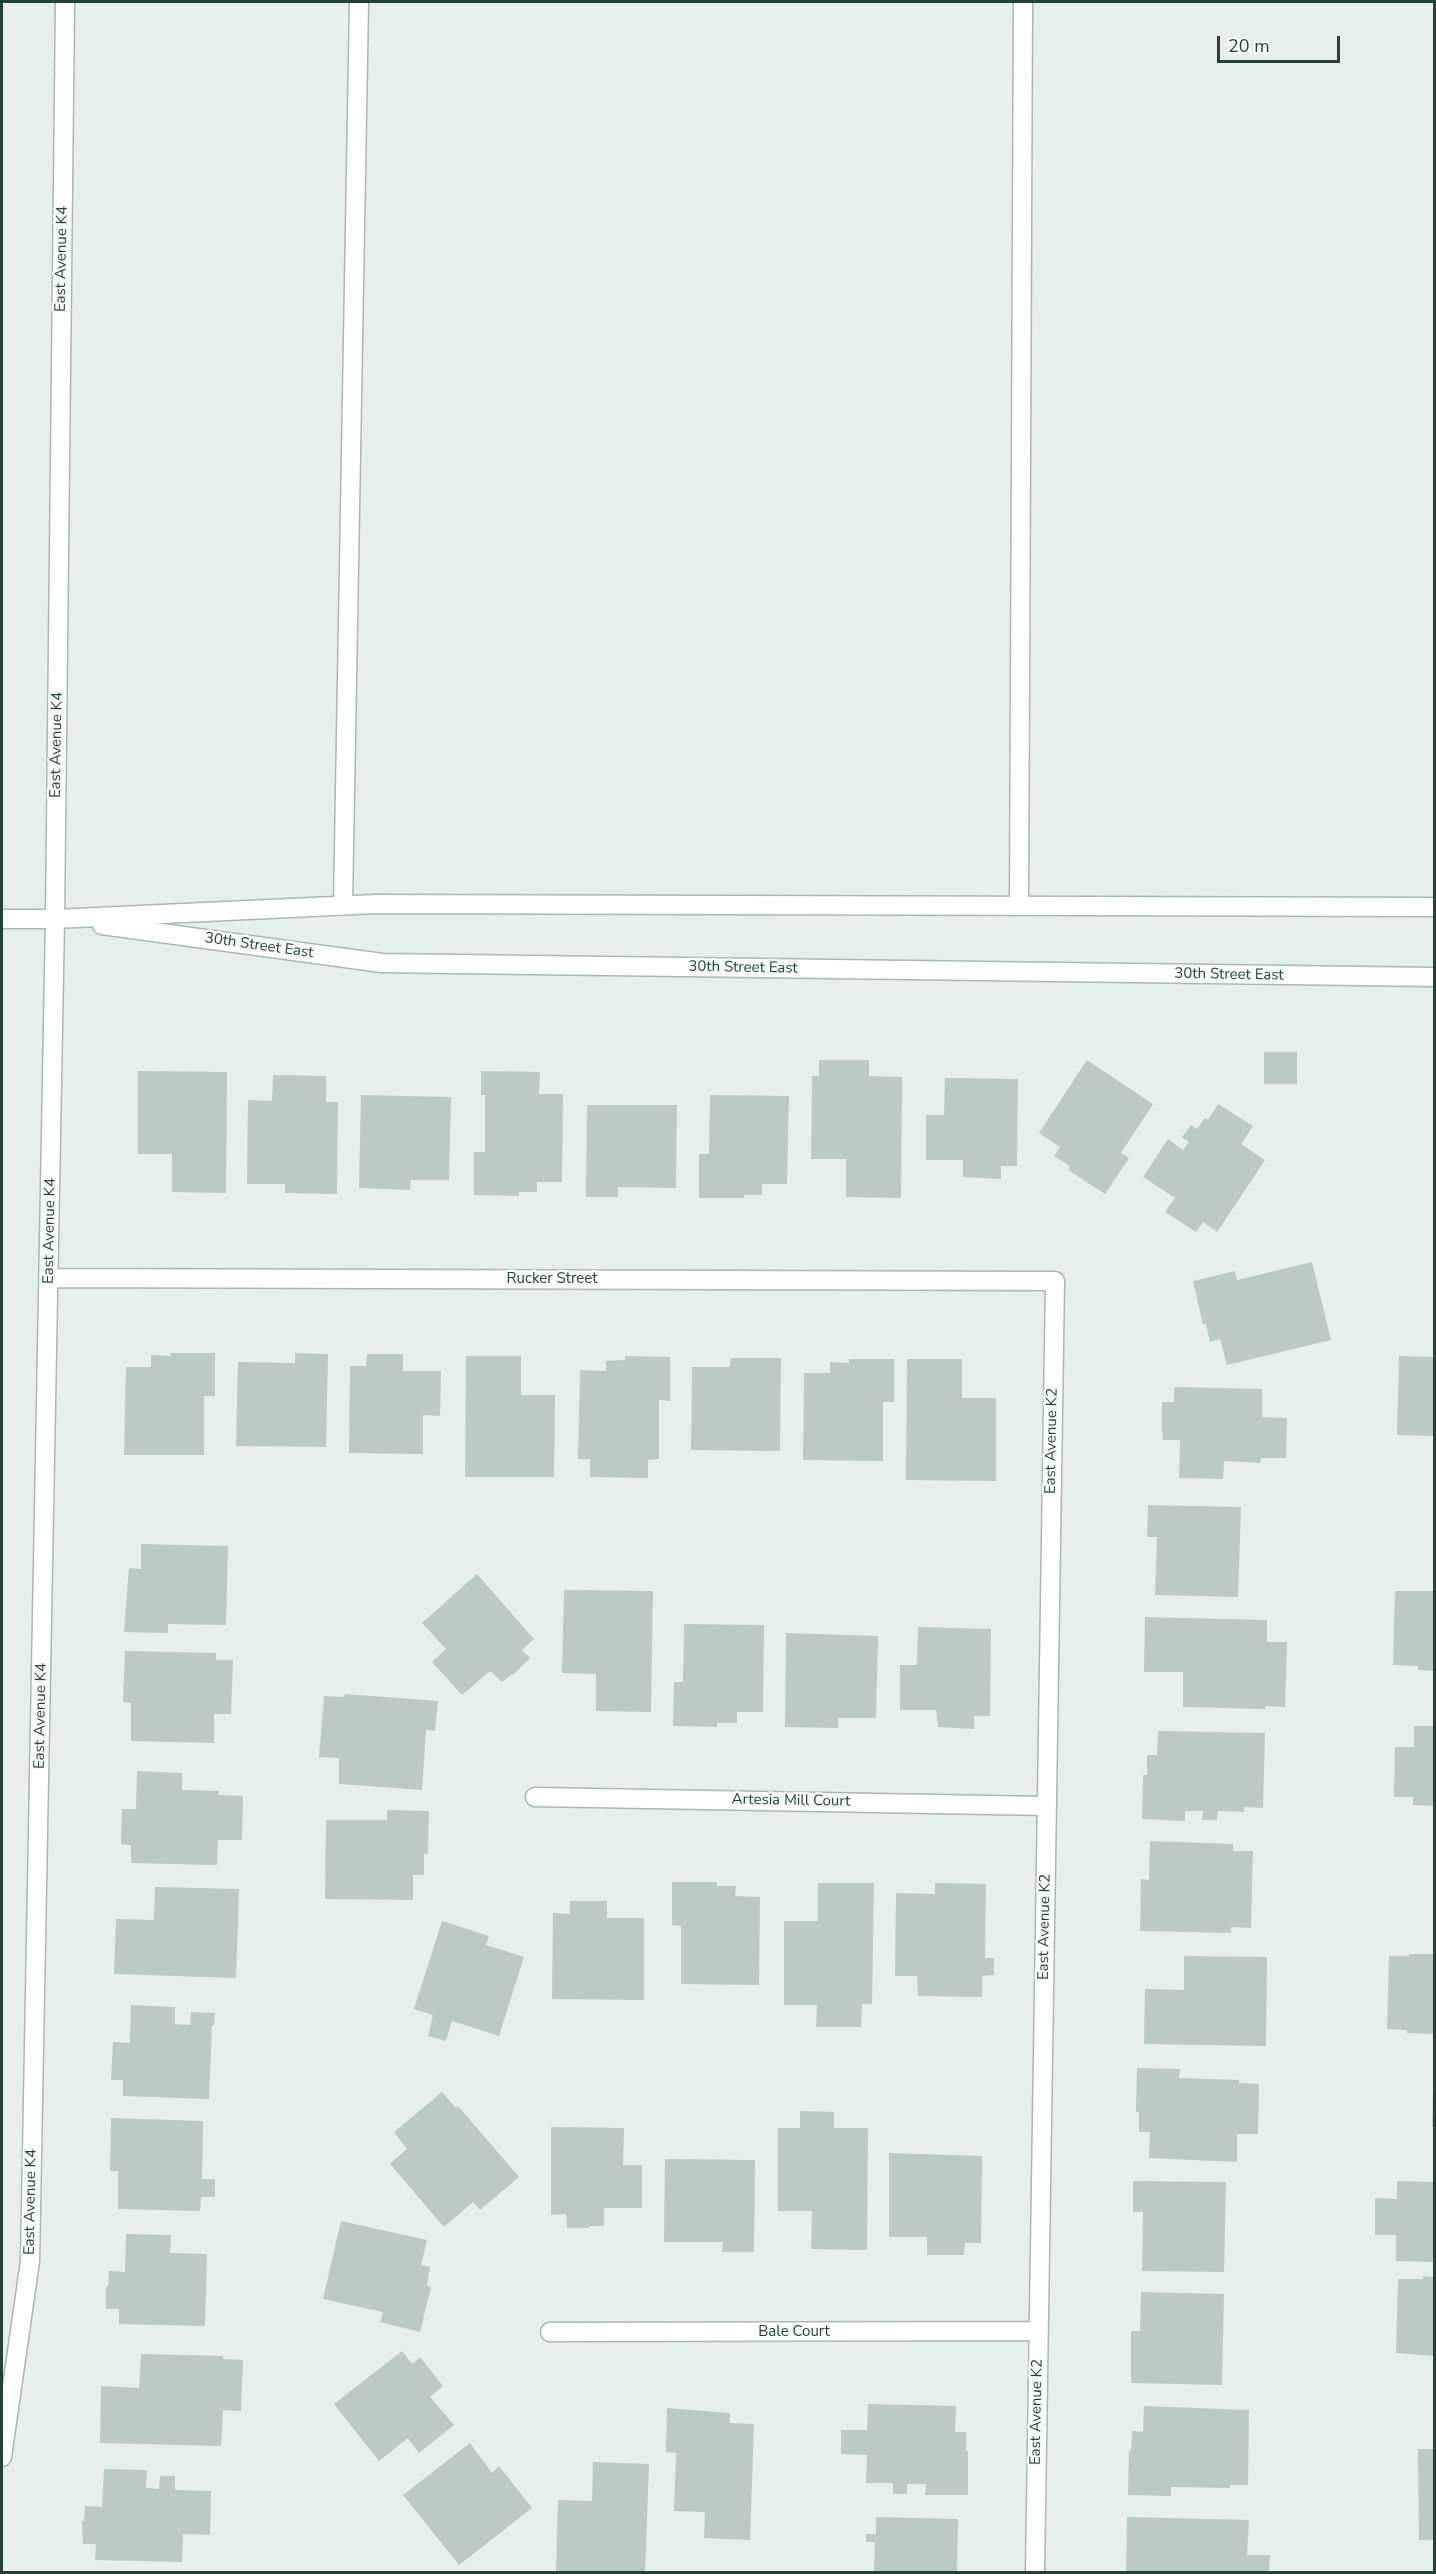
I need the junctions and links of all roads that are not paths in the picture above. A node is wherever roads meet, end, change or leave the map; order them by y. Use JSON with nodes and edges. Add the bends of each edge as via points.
{"nodes":[{"id":1,"x":65,"y":2,"type":"edge"},
{"id":2,"x":359,"y":2,"type":"edge"},
{"id":3,"x":1023,"y":2,"type":"edge"},
{"id":4,"x":343,"y":905,"type":"junction"},
{"id":5,"x":1019,"y":905,"type":"junction"},
{"id":6,"x":1434,"y":907,"type":"edge"},
{"id":7,"x":2,"y":919,"type":"edge"},
{"id":8,"x":55,"y":919,"type":"junction"},
{"id":9,"x":1434,"y":977,"type":"edge"},
{"id":10,"x":50,"y":1278,"type":"junction"},
{"id":11,"x":1055,"y":1281,"type":"joint"},
{"id":12,"x":535,"y":1797,"type":"dead end"},
{"id":13,"x":1047,"y":1806,"type":"junction"},
{"id":14,"x":1039,"y":2331,"type":"junction"},
{"id":15,"x":550,"y":2332,"type":"dead end"},
{"id":16,"x":2,"y":2457,"type":"edge"},
{"id":17,"x":1035,"y":2572,"type":"edge"}],
"edges":[{"from":1,"to":8,"type":"street","name":"East Avenue K4"},
{"from":2,"to":4,"type":"street"},
{"from":3,"to":5,"type":"street"},
{"from":4,"to":5,"type":"street","name":"30th Street East"},
{"from":4,"to":8,"type":"street","name":"30th Street East"},
{"from":5,"to":6,"type":"street","name":"30th Street East"},
{"from":7,"to":8,"type":"street","name":"30th Street East"},
{"from":8,"to":9,"type":"street","name":"30th Street East","via":[[382,963]]},
{"from":8,"to":10,"type":"street","name":"East Avenue K4"},
{"from":10,"to":11,"type":"street","name":"Rucker Street"},
{"from":10,"to":16,"type":"street","name":"East Avenue K4","via":[[30,2261]]},
{"from":11,"to":13,"type":"street","name":"East Avenue K2"},
{"from":12,"to":13,"type":"street","name":"Artesia Mill Court"},
{"from":13,"to":14,"type":"street","name":"East Avenue K2"},
{"from":14,"to":15,"type":"street","name":"Bale Court"},
{"from":14,"to":17,"type":"street","name":"East Avenue K2"}]}
